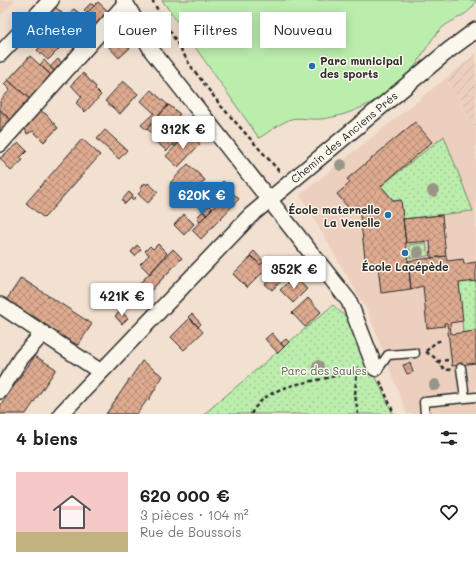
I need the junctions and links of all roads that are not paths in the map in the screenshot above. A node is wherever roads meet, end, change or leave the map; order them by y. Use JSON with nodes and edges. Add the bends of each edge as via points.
{"nodes":[{"id":1,"x":51,"y":0,"type":"edge"},
{"id":2,"x":125,"y":2,"type":"edge"},
{"id":3,"x":476,"y":30,"type":"edge"},
{"id":4,"x":0,"y":54,"type":"edge"},
{"id":5,"x":0,"y":144,"type":"edge"},
{"id":6,"x":270,"y":200,"type":"junction"},
{"id":7,"x":0,"y":305,"type":"edge"},
{"id":8,"x":43,"y":333,"type":"junction"},
{"id":9,"x":415,"y":353,"type":"road end"},
{"id":10,"x":374,"y":366,"type":"joint"},
{"id":11,"x":461,"y":368,"type":"dead end"},
{"id":12,"x":101,"y":372,"type":"junction"},
{"id":13,"x":0,"y":391,"type":"edge"},
{"id":14,"x":476,"y":397,"type":"edge"},
{"id":15,"x":465,"y":398,"type":"junction"},
{"id":16,"x":61,"y":414,"type":"edge"},
{"id":17,"x":425,"y":414,"type":"edge"}],
"edges":[{"from":1,"to":4,"type":"street"},
{"from":2,"to":5,"type":"street"},
{"from":2,"to":6,"type":"street","via":[[152,51]]},
{"from":3,"to":6,"type":"street","name":"Chemin des Anciens Prés"},
{"from":6,"to":10,"type":"street","via":[[349,301]]},
{"from":6,"to":12,"type":"street","name":"Chemin des Anciens Prés","via":[[250,216]]},
{"from":7,"to":8,"type":"street"},
{"from":8,"to":12,"type":"street"},
{"from":8,"to":13,"type":"street","via":[[21,358]]},
{"from":9,"to":10,"type":"lane","via":[[388,355]]},
{"from":11,"to":15,"type":"lane"},
{"from":12,"to":16,"type":"street","name":"Chemin des Anciens Prés"},
{"from":14,"to":15,"type":"lane"},
{"from":15,"to":17,"type":"lane","via":[[424,402]]}]}
